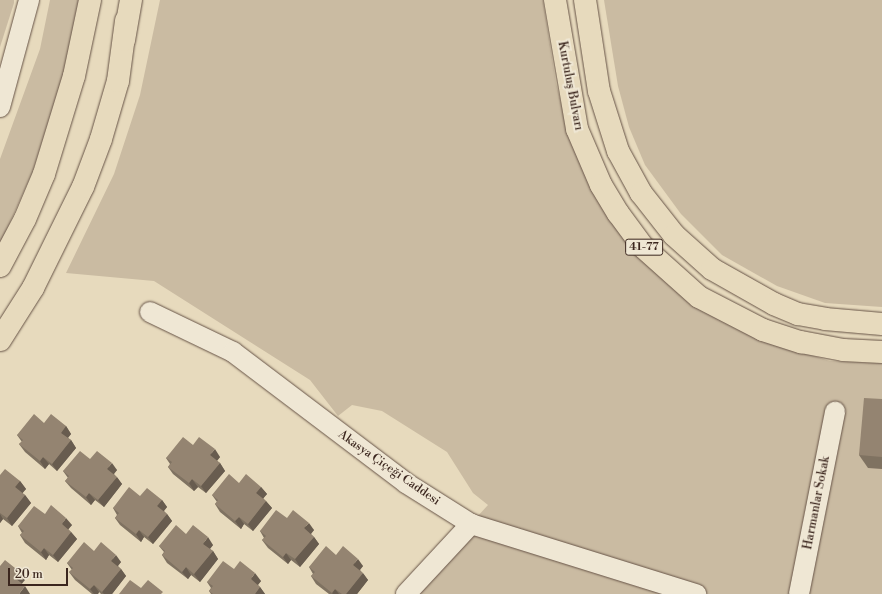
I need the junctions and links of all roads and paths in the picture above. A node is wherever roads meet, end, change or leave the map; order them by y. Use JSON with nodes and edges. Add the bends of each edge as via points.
{"nodes":[{"id":1,"x":29,"y":0,"type":"edge"},
{"id":2,"x":90,"y":0,"type":"edge"},
{"id":3,"x":130,"y":0,"type":"edge"},
{"id":4,"x":555,"y":0,"type":"edge"},
{"id":5,"x":585,"y":0,"type":"edge"},
{"id":6,"x":0,"y":107,"type":"edge"},
{"id":7,"x":0,"y":266,"type":"edge"},
{"id":8,"x":150,"y":312,"type":"dead end"},
{"id":9,"x":882,"y":324,"type":"edge"},
{"id":10,"x":0,"y":340,"type":"edge"},
{"id":11,"x":882,"y":352,"type":"edge"},
{"id":12,"x":835,"y":412,"type":"dead end"},
{"id":13,"x":471,"y":524,"type":"junction"},
{"id":14,"x":406,"y":594,"type":"edge"},
{"id":15,"x":696,"y":594,"type":"edge"},
{"id":16,"x":799,"y":594,"type":"edge"}],
"edges":[{"from":1,"to":6,"type":"street"},
{"from":2,"to":7,"type":"main road","via":[[74,76],[44,174]]},
{"from":3,"to":10,"type":"main road","via":[[118,81],[83,187],[33,288]]},
{"from":4,"to":11,"type":"main road","name":"Kurtuluş Bulvarı","number":"41-77","via":[[570,101],[579,135],[601,185],[643,247],[699,297],[763,330],[801,342],[843,350]]},
{"from":5,"to":9,"type":"main road","number":"41-77","via":[[599,90],[618,151],[641,192],[674,235],[712,269],[774,304],[798,314],[825,319]]},
{"from":8,"to":13,"type":"street","name":"Akasya Çiçeği Caddesi","via":[[234,352],[406,483]]},
{"from":12,"to":16,"type":"street","name":"Harmanlar Sokak"},
{"from":13,"to":14,"type":"street"},
{"from":13,"to":15,"type":"street","name":"Akasya Çiçeği Caddesi"}]}
